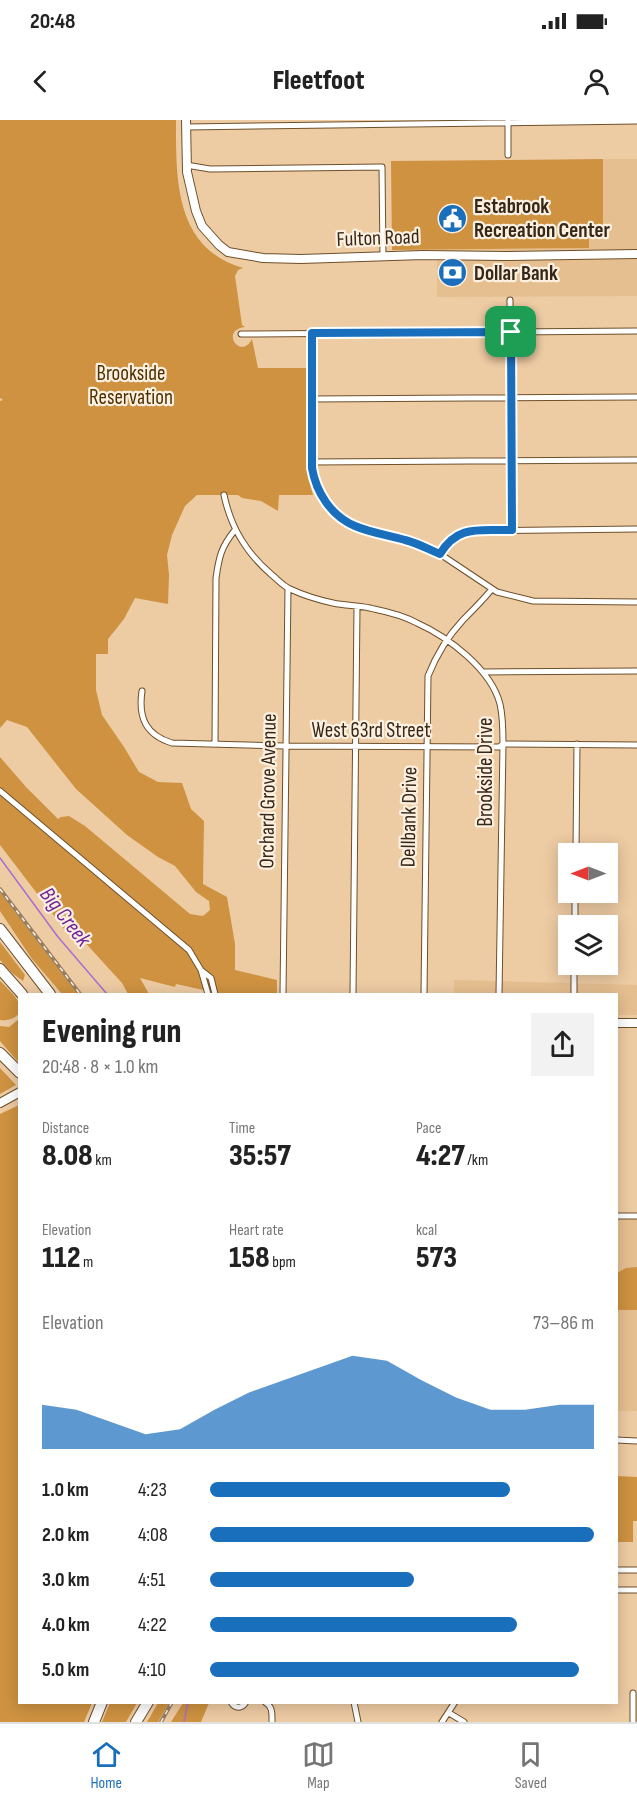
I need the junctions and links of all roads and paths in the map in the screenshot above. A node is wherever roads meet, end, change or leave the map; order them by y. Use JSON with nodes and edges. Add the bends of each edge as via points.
{"nodes":[{"id":1,"x":508,"y":121,"type":"edge"},
{"id":2,"x":637,"y":121,"type":"edge"},
{"id":3,"x":186,"y":123,"type":"edge"},
{"id":4,"x":508,"y":155,"type":"dead end"},
{"id":5,"x":186,"y":165,"type":"junction"},
{"id":6,"x":637,"y":254,"type":"edge"},
{"id":7,"x":383,"y":256,"type":"junction"},
{"id":8,"x":510,"y":300,"type":"dead end"},
{"id":9,"x":637,"y":331,"type":"edge"},
{"id":10,"x":511,"y":332,"type":"junction"},
{"id":11,"x":312,"y":333,"type":"junction"},
{"id":12,"x":241,"y":334,"type":"dead end"},
{"id":13,"x":511,"y":398,"type":"junction"},
{"id":14,"x":637,"y":398,"type":"edge"},
{"id":15,"x":311,"y":399,"type":"junction"},
{"id":16,"x":637,"y":460,"type":"edge"},
{"id":17,"x":512,"y":461,"type":"junction"},
{"id":18,"x":312,"y":462,"type":"junction"},
{"id":19,"x":224,"y":495,"type":"dead end"},
{"id":20,"x":637,"y":529,"type":"edge"},
{"id":21,"x":512,"y":530,"type":"junction"},
{"id":22,"x":235,"y":531,"type":"junction"},
{"id":23,"x":440,"y":554,"type":"junction"},
{"id":24,"x":288,"y":588,"type":"junction"},
{"id":25,"x":492,"y":589,"type":"junction"},
{"id":26,"x":637,"y":602,"type":"edge"},
{"id":27,"x":357,"y":607,"type":"junction"},
{"id":28,"x":447,"y":640,"type":"junction"},
{"id":29,"x":637,"y":671,"type":"edge"},
{"id":30,"x":484,"y":672,"type":"junction"},
{"id":31,"x":142,"y":692,"type":"dead end"},
{"id":32,"x":215,"y":744,"type":"junction"},
{"id":33,"x":503,"y":744,"type":"junction"},
{"id":34,"x":577,"y":744,"type":"junction"},
{"id":35,"x":637,"y":745,"type":"edge"},
{"id":36,"x":285,"y":746,"type":"junction"},
{"id":37,"x":356,"y":746,"type":"junction"},
{"id":38,"x":426,"y":746,"type":"junction"},
{"id":39,"x":0,"y":791,"type":"edge"},
{"id":40,"x":576,"y":843,"type":"edge"},
{"id":41,"x":0,"y":928,"type":"edge"},
{"id":42,"x":0,"y":969,"type":"edge"},
{"id":43,"x":201,"y":970,"type":"junction"},
{"id":44,"x":574,"y":975,"type":"edge"},
{"id":45,"x":21,"y":993,"type":"edge"},
{"id":46,"x":49,"y":993,"type":"edge"},
{"id":47,"x":208,"y":993,"type":"edge"},
{"id":48,"x":215,"y":993,"type":"edge"},
{"id":49,"x":283,"y":993,"type":"edge"},
{"id":50,"x":353,"y":993,"type":"edge"},
{"id":51,"x":424,"y":993,"type":"edge"},
{"id":52,"x":499,"y":993,"type":"edge"},
{"id":53,"x":574,"y":993,"type":"edge"},
{"id":54,"x":618,"y":1023,"type":"edge"},
{"id":55,"x":637,"y":1023,"type":"edge"},
{"id":56,"x":0,"y":1054,"type":"edge"},
{"id":57,"x":18,"y":1071,"type":"edge"},
{"id":58,"x":18,"y":1093,"type":"edge"},
{"id":59,"x":2,"y":1102,"type":"edge"},
{"id":60,"x":618,"y":1216,"type":"edge"},
{"id":61,"x":637,"y":1216,"type":"edge"},
{"id":62,"x":618,"y":1440,"type":"edge"},
{"id":63,"x":637,"y":1441,"type":"edge"},
{"id":64,"x":618,"y":1570,"type":"edge"},
{"id":65,"x":637,"y":1570,"type":"edge"},
{"id":66,"x":618,"y":1590,"type":"edge"},
{"id":67,"x":637,"y":1590,"type":"edge"},
{"id":68,"x":633,"y":1693,"type":"dead end"},
{"id":69,"x":101,"y":1704,"type":"edge"},
{"id":70,"x":146,"y":1704,"type":"edge"},
{"id":71,"x":232,"y":1704,"type":"edge"},
{"id":72,"x":245,"y":1704,"type":"edge"},
{"id":73,"x":268,"y":1704,"type":"edge"},
{"id":74,"x":354,"y":1704,"type":"edge"},
{"id":75,"x":454,"y":1704,"type":"edge"},
{"id":76,"x":449,"y":1713,"type":"junction"},
{"id":77,"x":94,"y":1722,"type":"edge"},
{"id":78,"x":136,"y":1722,"type":"edge"},
{"id":79,"x":272,"y":1722,"type":"edge"},
{"id":80,"x":358,"y":1722,"type":"edge"},
{"id":81,"x":442,"y":1722,"type":"edge"},
{"id":82,"x":464,"y":1722,"type":"edge"},
{"id":83,"x":633,"y":1722,"type":"edge"}],
"edges":[{"from":1,"to":2,"type":"street"},
{"from":1,"to":3,"type":"street"},
{"from":1,"to":4,"type":"street"},
{"from":3,"to":5,"type":"main road"},
{"from":5,"to":7,"type":"main road","name":"Fulton Road","via":[[202,226],[228,252],[262,258]]},
{"from":5,"to":7,"type":"street","via":[[210,169],[382,167]]},
{"from":6,"to":7,"type":"main road","name":"Fulton Road"},
{"from":8,"to":10,"type":"street"},
{"from":9,"to":10,"type":"street"},
{"from":10,"to":11,"type":"street"},
{"from":10,"to":13,"type":"street"},
{"from":11,"to":12,"type":"street"},
{"from":11,"to":15,"type":"street"},
{"from":13,"to":14,"type":"street"},
{"from":13,"to":15,"type":"street"},
{"from":13,"to":17,"type":"street"},
{"from":15,"to":18,"type":"street"},
{"from":16,"to":17,"type":"street"},
{"from":17,"to":18,"type":"street"},
{"from":17,"to":21,"type":"street"},
{"from":18,"to":23,"type":"street","via":[[321,496],[345,521]]},
{"from":19,"to":22,"type":"street","name":"Brookside Drive"},
{"from":20,"to":21,"type":"street"},
{"from":21,"to":23,"type":"street","via":[[458,534]]},
{"from":22,"to":24,"type":"street","name":"Brookside Drive","via":[[254,558]]},
{"from":22,"to":32,"type":"street","via":[[220,554],[216,578]]},
{"from":23,"to":25,"type":"street"},
{"from":24,"to":27,"type":"street","name":"Brookside Drive"},
{"from":24,"to":36,"type":"street","name":"Orchard Grove Avenue"},
{"from":25,"to":26,"type":"street","via":[[533,601]]},
{"from":25,"to":28,"type":"street","name":"Dellbank Drive"},
{"from":27,"to":28,"type":"street","name":"Brookside Drive","via":[[402,617]]},
{"from":27,"to":37,"type":"street"},
{"from":28,"to":30,"type":"street","name":"Brookside Drive"},
{"from":28,"to":38,"type":"street","name":"Dellbank Drive","via":[[428,676]]},
{"from":29,"to":30,"type":"street"},
{"from":30,"to":33,"type":"street","name":"Brookside Drive","via":[[500,701]]},
{"from":31,"to":32,"type":"street","name":"West 63rd Street","via":[[144,720],[160,739]]},
{"from":32,"to":36,"type":"street","name":"West 63rd Street"},
{"from":33,"to":34,"type":"street","name":"West 63rd Street"},
{"from":33,"to":38,"type":"street","name":"West 63rd Street"},
{"from":33,"to":52,"type":"street","name":"Brookside Drive"},
{"from":34,"to":35,"type":"street","name":"West 63rd Street"},
{"from":34,"to":40,"type":"street"},
{"from":36,"to":37,"type":"street","name":"West 63rd Street"},
{"from":36,"to":49,"type":"street","name":"Orchard Grove Avenue"},
{"from":37,"to":38,"type":"street","name":"West 63rd Street"},
{"from":37,"to":50,"type":"street"},
{"from":38,"to":51,"type":"street","name":"Dellbank Drive"},
{"from":39,"to":43,"type":"street","via":[[189,950]]},
{"from":41,"to":46,"type":"highway"},
{"from":42,"to":45,"type":"highway"},
{"from":43,"to":47,"type":"street"},
{"from":43,"to":48,"type":"street","via":[[211,978]]},
{"from":44,"to":53,"type":"street"},
{"from":54,"to":55,"type":"main road"},
{"from":56,"to":57,"type":"highway"},
{"from":58,"to":59,"type":"main road"},
{"from":60,"to":61,"type":"street"},
{"from":62,"to":63,"type":"street"},
{"from":64,"to":65,"type":"street"},
{"from":66,"to":67,"type":"street"},
{"from":68,"to":83,"type":"street"},
{"from":69,"to":77,"type":"highway"},
{"from":70,"to":78,"type":"highway"},
{"from":71,"to":72,"type":"street","via":[[238,1708]]},
{"from":73,"to":79,"type":"street"},
{"from":74,"to":80,"type":"street"},
{"from":75,"to":76,"type":"street"},
{"from":76,"to":81,"type":"street"},
{"from":76,"to":82,"type":"street"}]}
